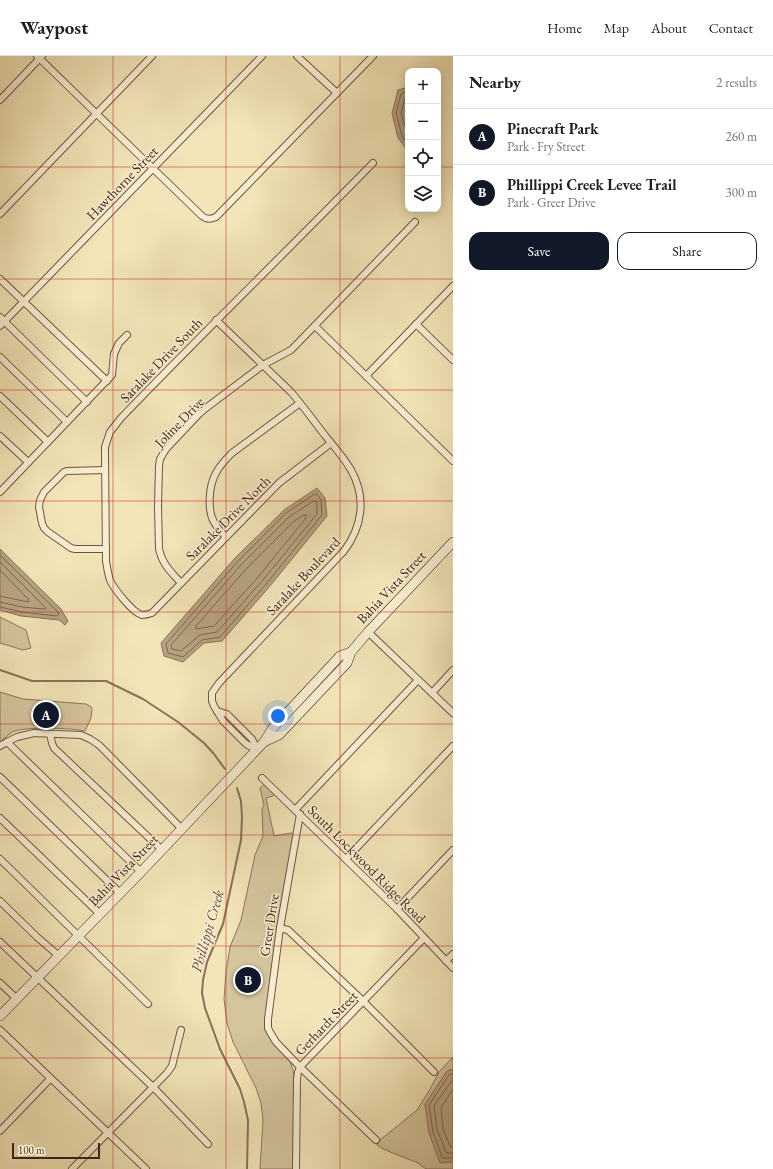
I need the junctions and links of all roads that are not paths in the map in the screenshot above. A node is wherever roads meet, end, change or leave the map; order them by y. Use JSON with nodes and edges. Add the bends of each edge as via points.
{"nodes":[{"id":1,"x":152,"y":56,"type":"edge"},
{"id":2,"x":262,"y":56,"type":"edge"},
{"id":3,"x":297,"y":56,"type":"edge"},
{"id":4,"x":373,"y":56,"type":"edge"},
{"id":5,"x":40,"y":57,"type":"edge"},
{"id":6,"x":336,"y":93,"type":"junction"},
{"id":7,"x":0,"y":100,"type":"edge"},
{"id":8,"x":96,"y":113,"type":"junction"},
{"id":9,"x":373,"y":163,"type":"dead end"},
{"id":10,"x":154,"y":168,"type":"junction"},
{"id":11,"x":0,"y":214,"type":"edge"},
{"id":12,"x":415,"y":222,"type":"dead end"},
{"id":13,"x":0,"y":279,"type":"edge"},
{"id":14,"x":453,"y":286,"type":"edge"},
{"id":15,"x":23,"y":302,"type":"junction"},
{"id":16,"x":216,"y":320,"type":"junction"},
{"id":17,"x":1,"y":322,"type":"edge"},
{"id":18,"x":416,"y":324,"type":"junction"},
{"id":19,"x":315,"y":326,"type":"junction"},
{"id":20,"x":127,"y":335,"type":"dead end"},
{"id":21,"x":0,"y":357,"type":"edge"},
{"id":22,"x":453,"y":360,"type":"edge"},
{"id":23,"x":263,"y":365,"type":"junction"},
{"id":24,"x":366,"y":376,"type":"junction"},
{"id":25,"x":107,"y":381,"type":"junction"},
{"id":26,"x":0,"y":396,"type":"edge"},
{"id":27,"x":87,"y":402,"type":"junction"},
{"id":28,"x":300,"y":403,"type":"junction"},
{"id":29,"x":67,"y":422,"type":"junction"},
{"id":30,"x":0,"y":436,"type":"edge"},
{"id":31,"x":48,"y":442,"type":"junction"},
{"id":32,"x":332,"y":443,"type":"junction"},
{"id":33,"x":453,"y":461,"type":"edge"},
{"id":34,"x":28,"y":462,"type":"junction"},
{"id":35,"x":105,"y":470,"type":"junction"},
{"id":36,"x":2,"y":487,"type":"edge"},
{"id":37,"x":226,"y":537,"type":"junction"},
{"id":38,"x":453,"y":542,"type":"edge"},
{"id":39,"x":106,"y":549,"type":"junction"},
{"id":40,"x":181,"y":583,"type":"junction"},
{"id":41,"x":146,"y":615,"type":"joint"},
{"id":42,"x":368,"y":632,"type":"junction"},
{"id":43,"x":453,"y":670,"type":"edge"},
{"id":44,"x":418,"y":680,"type":"junction"},
{"id":45,"x":432,"y":693,"type":"junction"},
{"id":46,"x":453,"y":713,"type":"edge"},
{"id":47,"x":50,"y":734,"type":"junction"},
{"id":48,"x":6,"y":742,"type":"junction"},
{"id":49,"x":0,"y":746,"type":"edge"},
{"id":50,"x":453,"y":746,"type":"edge"},
{"id":51,"x":257,"y":750,"type":"junction"},
{"id":52,"x":0,"y":777,"type":"edge"},
{"id":53,"x":262,"y":778,"type":"dead end"},
{"id":54,"x":297,"y":812,"type":"junction"},
{"id":55,"x":0,"y":818,"type":"edge"},
{"id":56,"x":182,"y":829,"type":"junction"},
{"id":57,"x":162,"y":850,"type":"junction"},
{"id":58,"x":453,"y":850,"type":"edge"},
{"id":59,"x":0,"y":859,"type":"edge"},
{"id":60,"x":346,"y":859,"type":"junction"},
{"id":61,"x":141,"y":872,"type":"junction"},
{"id":62,"x":120,"y":893,"type":"junction"},
{"id":63,"x":0,"y":901,"type":"edge"},
{"id":64,"x":397,"y":909,"type":"junction"},
{"id":65,"x":100,"y":914,"type":"junction"},
{"id":66,"x":280,"y":928,"type":"junction"},
{"id":67,"x":79,"y":936,"type":"junction"},
{"id":68,"x":424,"y":938,"type":"junction"},
{"id":69,"x":0,"y":942,"type":"edge"},
{"id":70,"x":453,"y":954,"type":"edge"},
{"id":71,"x":59,"y":956,"type":"junction"},
{"id":72,"x":446,"y":961,"type":"junction"},
{"id":73,"x":453,"y":968,"type":"edge"},
{"id":74,"x":38,"y":978,"type":"junction"},
{"id":75,"x":0,"y":983,"type":"edge"},
{"id":76,"x":17,"y":999,"type":"junction"},
{"id":77,"x":363,"y":1001,"type":"junction"},
{"id":78,"x":148,"y":1004,"type":"dead end"},
{"id":79,"x":0,"y":1016,"type":"edge"},
{"id":80,"x":0,"y":1030,"type":"edge"},
{"id":81,"x":181,"y":1030,"type":"dead end"},
{"id":82,"x":300,"y":1067,"type":"junction"},
{"id":83,"x":434,"y":1072,"type":"dead end"},
{"id":84,"x":50,"y":1079,"type":"junction"},
{"id":85,"x":154,"y":1088,"type":"junction"},
{"id":86,"x":0,"y":1131,"type":"edge"},
{"id":87,"x":108,"y":1133,"type":"junction"},
{"id":88,"x":376,"y":1140,"type":"dead end"},
{"id":89,"x":208,"y":1144,"type":"dead end"},
{"id":90,"x":72,"y":1169,"type":"edge"},
{"id":91,"x":146,"y":1169,"type":"edge"},
{"id":92,"x":296,"y":1169,"type":"edge"}],
"edges":[{"from":1,"to":8,"type":"street"},
{"from":2,"to":10,"type":"street","name":"Hawthorne Street"},
{"from":3,"to":6,"type":"street"},
{"from":4,"to":6,"type":"street"},
{"from":5,"to":7,"type":"street"},
{"from":5,"to":8,"type":"street"},
{"from":6,"to":10,"type":"street","via":[[216,217],[208,219],[202,216]]},
{"from":8,"to":10,"type":"street"},
{"from":8,"to":11,"type":"street"},
{"from":9,"to":16,"type":"street","name":"Saralake Drive South"},
{"from":10,"to":15,"type":"street","name":"Hawthorne Street"},
{"from":12,"to":19,"type":"street","name":"Joline Drive"},
{"from":13,"to":15,"type":"street"},
{"from":14,"to":18,"type":"street"},
{"from":15,"to":17,"type":"street","name":"Hawthorne Street"},
{"from":15,"to":25,"type":"street"},
{"from":16,"to":23,"type":"street","name":"Saralake Boulevard"},
{"from":16,"to":35,"type":"street","name":"Saralake Drive South","via":[[116,423],[105,447]]},
{"from":17,"to":27,"type":"street"},
{"from":18,"to":22,"type":"street"},
{"from":18,"to":24,"type":"street"},
{"from":19,"to":23,"type":"street","name":"Joline Drive","via":[[291,350]]},
{"from":19,"to":24,"type":"street"},
{"from":20,"to":25,"type":"street","via":[[116,349],[112,375]]},
{"from":21,"to":29,"type":"street"},
{"from":23,"to":28,"type":"street","name":"Saralake Boulevard"},
{"from":23,"to":40,"type":"street","name":"Joline Drive","via":[[199,414],[166,449],[160,459],[160,555]]},
{"from":24,"to":33,"type":"street"},
{"from":25,"to":27,"type":"street"},
{"from":26,"to":31,"type":"street"},
{"from":27,"to":29,"type":"street"},
{"from":28,"to":32,"type":"street","name":"Saralake Boulevard"},
{"from":28,"to":37,"type":"street","via":[[232,453],[216,472],[211,491],[211,516]]},
{"from":29,"to":31,"type":"street"},
{"from":30,"to":34,"type":"street"},
{"from":31,"to":34,"type":"street"},
{"from":32,"to":37,"type":"street","name":"Saralake Drive North","via":[[279,483]]},
{"from":32,"to":51,"type":"street","name":"Saralake Boulevard","via":[[352,471],[359,489],[360,515],[355,534],[344,551],[219,683],[212,697],[223,721],[246,744]]},
{"from":34,"to":36,"type":"street"},
{"from":35,"to":39,"type":"street","name":"Saralake Drive South"},
{"from":35,"to":39,"type":"street","via":[[64,472],[44,492],[39,506],[44,528],[72,548]]},
{"from":37,"to":40,"type":"street","name":"Saralake Drive North"},
{"from":38,"to":42,"type":"street","name":"Bahia Vista Street"},
{"from":39,"to":41,"type":"street","name":"Saralake Drive South","via":[[108,571],[114,588],[136,612]]},
{"from":40,"to":41,"type":"street","name":"Saralake Drive North","via":[[152,613]]},
{"from":42,"to":44,"type":"street"},
{"from":42,"to":51,"type":"street","name":"Bahia Vista Street","via":[[351,652],[340,656],[272,729]]},
{"from":43,"to":45,"type":"street"},
{"from":44,"to":45,"type":"street"},
{"from":44,"to":54,"type":"street"},
{"from":45,"to":46,"type":"street"},
{"from":47,"to":48,"type":"street","via":[[28,734]]},
{"from":47,"to":56,"type":"street","via":[[81,735],[99,745]]},
{"from":47,"to":57,"type":"street","via":[[54,748]]},
{"from":48,"to":49,"type":"street"},
{"from":48,"to":61,"type":"street"},
{"from":50,"to":60,"type":"street"},
{"from":51,"to":56,"type":"street","name":"Bahia Vista Street"},
{"from":52,"to":62,"type":"street"},
{"from":53,"to":54,"type":"street","name":"South Lockwood Ridge Road"},
{"from":54,"to":60,"type":"street","name":"South Lockwood Ridge Road"},
{"from":54,"to":66,"type":"street","name":"Greer Drive"},
{"from":55,"to":65,"type":"street"},
{"from":56,"to":57,"type":"street","name":"Bahia Vista Street"},
{"from":57,"to":61,"type":"street","name":"Bahia Vista Street"},
{"from":58,"to":64,"type":"street"},
{"from":59,"to":67,"type":"street"},
{"from":60,"to":64,"type":"street","name":"South Lockwood Ridge Road"},
{"from":61,"to":62,"type":"street","name":"Bahia Vista Street"},
{"from":62,"to":65,"type":"street","name":"Bahia Vista Street"},
{"from":63,"to":71,"type":"street"},
{"from":64,"to":68,"type":"street","name":"South Lockwood Ridge Road"},
{"from":65,"to":67,"type":"street","name":"Bahia Vista Street"},
{"from":66,"to":77,"type":"street","via":[[288,930]]},
{"from":66,"to":82,"type":"street","name":"Greer Drive","via":[[268,1028],[276,1042]]},
{"from":67,"to":71,"type":"street","name":"Bahia Vista Street"},
{"from":67,"to":78,"type":"street"},
{"from":68,"to":72,"type":"street","name":"South Lockwood Ridge Road"},
{"from":68,"to":77,"type":"street","name":"Gerhardt Street"},
{"from":69,"to":74,"type":"street"},
{"from":70,"to":72,"type":"street"},
{"from":71,"to":74,"type":"street","name":"Bahia Vista Street"},
{"from":72,"to":73,"type":"street","name":"South Lockwood Ridge Road"},
{"from":74,"to":76,"type":"street","name":"Bahia Vista Street"},
{"from":74,"to":85,"type":"street"},
{"from":75,"to":76,"type":"street"},
{"from":76,"to":79,"type":"street","name":"Bahia Vista Street"},
{"from":77,"to":82,"type":"street","name":"Gerhardt Street"},
{"from":77,"to":83,"type":"street"},
{"from":80,"to":84,"type":"street"},
{"from":81,"to":85,"type":"street","via":[[172,1066]]},
{"from":82,"to":88,"type":"street","name":"Greer Drive"},
{"from":82,"to":92,"type":"street","name":"Gerhardt Street","via":[[297,1079]]},
{"from":84,"to":86,"type":"street"},
{"from":84,"to":87,"type":"street"},
{"from":85,"to":87,"type":"street"},
{"from":85,"to":89,"type":"street"},
{"from":87,"to":90,"type":"street"},
{"from":87,"to":91,"type":"street"}]}
